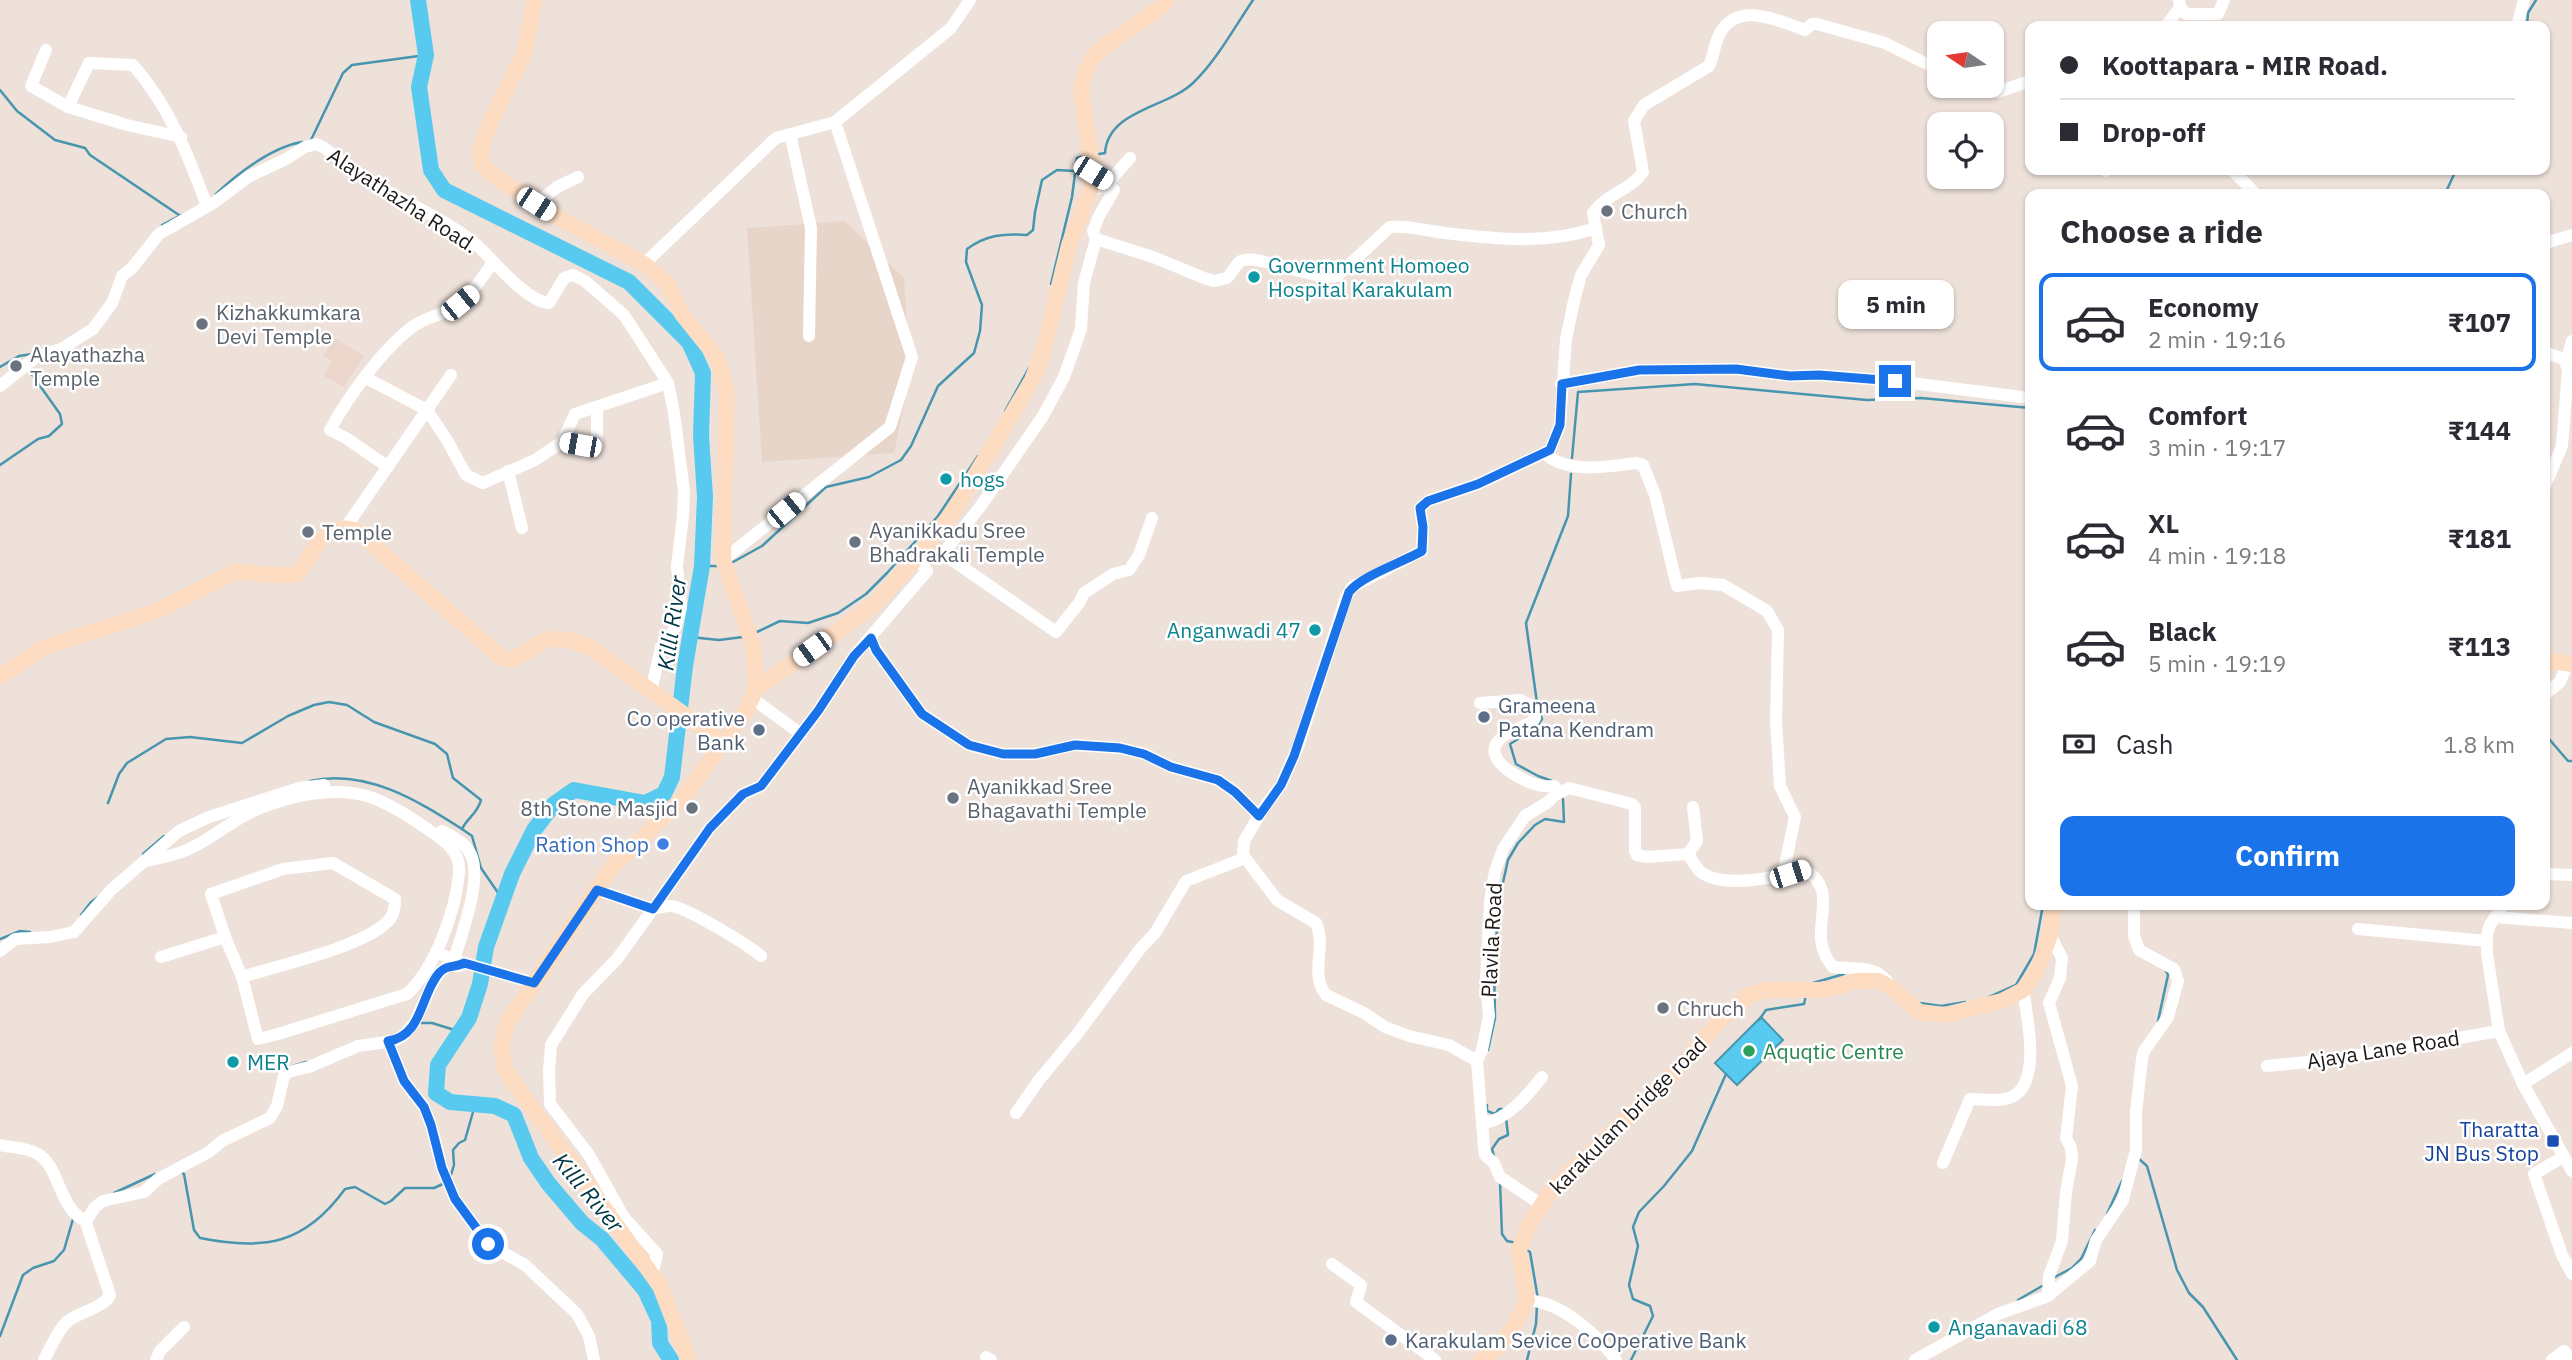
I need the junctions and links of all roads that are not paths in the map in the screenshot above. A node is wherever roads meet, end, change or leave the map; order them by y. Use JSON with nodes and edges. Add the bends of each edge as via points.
{"nodes":[{"id":1,"x":535,"y":0,"type":"edge"},
{"id":2,"x":970,"y":0,"type":"edge"},
{"id":3,"x":1167,"y":0,"type":"edge"},
{"id":4,"x":2224,"y":0,"type":"edge"},
{"id":5,"x":2524,"y":0,"type":"edge"},
{"id":6,"x":2184,"y":12,"type":"edge"},
{"id":7,"x":2518,"y":21,"type":"edge"},
{"id":8,"x":46,"y":50,"type":"dead end"},
{"id":9,"x":1927,"y":64,"type":"edge"},
{"id":10,"x":2025,"y":84,"type":"edge"},
{"id":11,"x":2004,"y":90,"type":"edge"},
{"id":12,"x":68,"y":107,"type":"junction"},
{"id":13,"x":835,"y":122,"type":"junction"},
{"id":14,"x":790,"y":134,"type":"junction"},
{"id":15,"x":181,"y":137,"type":"junction"},
{"id":16,"x":1130,"y":158,"type":"dead end"},
{"id":17,"x":1093,"y":173,"type":"junction"},
{"id":18,"x":2237,"y":175,"type":"edge"},
{"id":19,"x":578,"y":177,"type":"dead end"},
{"id":20,"x":2251,"y":189,"type":"edge"},
{"id":21,"x":1090,"y":191,"type":"junction"},
{"id":22,"x":536,"y":204,"type":"junction"},
{"id":23,"x":207,"y":206,"type":"junction"},
{"id":24,"x":1596,"y":228,"type":"junction"},
{"id":25,"x":2572,"y":234,"type":"edge"},
{"id":26,"x":1096,"y":239,"type":"junction"},
{"id":27,"x":2550,"y":242,"type":"edge"},
{"id":28,"x":493,"y":262,"type":"junction"},
{"id":29,"x":644,"y":264,"type":"junction"},
{"id":30,"x":810,"y":336,"type":"dead end"},
{"id":31,"x":2572,"y":341,"type":"edge"},
{"id":32,"x":2550,"y":355,"type":"edge"},
{"id":33,"x":2566,"y":362,"type":"junction"},
{"id":34,"x":452,"y":375,"type":"dead end"},
{"id":35,"x":366,"y":378,"type":"junction"},
{"id":36,"x":668,"y":383,"type":"junction"},
{"id":37,"x":1562,"y":384,"type":"junction"},
{"id":38,"x":0,"y":386,"type":"edge"},
{"id":39,"x":2025,"y":397,"type":"edge"},
{"id":40,"x":2568,"y":400,"type":"edge"},
{"id":41,"x":597,"y":407,"type":"junction"},
{"id":42,"x":427,"y":410,"type":"junction"},
{"id":43,"x":562,"y":442,"type":"junction"},
{"id":44,"x":1544,"y":453,"type":"junction"},
{"id":45,"x":388,"y":467,"type":"junction"},
{"id":46,"x":508,"y":471,"type":"junction"},
{"id":47,"x":2550,"y":474,"type":"edge"},
{"id":48,"x":1152,"y":518,"type":"dead end"},
{"id":49,"x":346,"y":527,"type":"junction"},
{"id":50,"x":522,"y":528,"type":"dead end"},
{"id":51,"x":941,"y":556,"type":"junction"},
{"id":52,"x":723,"y":560,"type":"junction"},
{"id":53,"x":921,"y":566,"type":"junction"},
{"id":54,"x":871,"y":638,"type":"junction"},
{"id":55,"x":2550,"y":661,"type":"edge"},
{"id":56,"x":2569,"y":664,"type":"edge"},
{"id":57,"x":0,"y":677,"type":"edge"},
{"id":58,"x":2550,"y":690,"type":"edge"},
{"id":59,"x":652,"y":691,"type":"junction"},
{"id":60,"x":754,"y":694,"type":"junction"},
{"id":61,"x":1480,"y":703,"type":"dead end"},
{"id":62,"x":801,"y":734,"type":"junction"},
{"id":63,"x":723,"y":742,"type":"junction"},
{"id":64,"x":1560,"y":792,"type":"junction"},
{"id":65,"x":1693,"y":807,"type":"dead end"},
{"id":66,"x":1259,"y":816,"type":"junction"},
{"id":67,"x":1688,"y":854,"type":"junction"},
{"id":68,"x":1245,"y":858,"type":"junction"},
{"id":69,"x":143,"y":862,"type":"junction"},
{"id":70,"x":1790,"y":874,"type":"junction"},
{"id":71,"x":2550,"y":874,"type":"edge"},
{"id":72,"x":2572,"y":875,"type":"edge"},
{"id":73,"x":597,"y":890,"type":"junction"},
{"id":74,"x":653,"y":909,"type":"junction"},
{"id":75,"x":2052,"y":910,"type":"edge"},
{"id":76,"x":2134,"y":910,"type":"edge"},
{"id":77,"x":2500,"y":910,"type":"edge"},
{"id":78,"x":2495,"y":917,"type":"junction"},
{"id":79,"x":2572,"y":923,"type":"edge"},
{"id":80,"x":2358,"y":929,"type":"dead end"},
{"id":81,"x":2050,"y":935,"type":"junction"},
{"id":82,"x":225,"y":937,"type":"junction"},
{"id":83,"x":2487,"y":941,"type":"junction"},
{"id":84,"x":0,"y":951,"type":"edge"},
{"id":85,"x":436,"y":952,"type":"junction"},
{"id":86,"x":761,"y":956,"type":"dead end"},
{"id":87,"x":161,"y":957,"type":"dead end"},
{"id":88,"x":463,"y":962,"type":"junction"},
{"id":89,"x":242,"y":976,"type":"junction"},
{"id":90,"x":534,"y":983,"type":"junction"},
{"id":91,"x":1892,"y":988,"type":"junction"},
{"id":92,"x":2023,"y":990,"type":"junction"},
{"id":93,"x":2499,"y":1031,"type":"junction"},
{"id":94,"x":388,"y":1041,"type":"junction"},
{"id":95,"x":2572,"y":1053,"type":"edge"},
{"id":96,"x":1480,"y":1055,"type":"junction"},
{"id":97,"x":2267,"y":1066,"type":"dead end"},
{"id":98,"x":1542,"y":1077,"type":"dead end"},
{"id":99,"x":2523,"y":1084,"type":"junction"},
{"id":100,"x":1016,"y":1113,"type":"dead end"},
{"id":101,"x":1484,"y":1124,"type":"junction"},
{"id":102,"x":0,"y":1145,"type":"edge"},
{"id":103,"x":2563,"y":1157,"type":"junction"},
{"id":104,"x":1943,"y":1163,"type":"dead end"},
{"id":105,"x":2572,"y":1171,"type":"edge"},
{"id":106,"x":1542,"y":1205,"type":"junction"},
{"id":107,"x":86,"y":1221,"type":"junction"},
{"id":108,"x":1332,"y":1264,"type":"dead end"},
{"id":109,"x":2572,"y":1274,"type":"edge"},
{"id":110,"x":652,"y":1275,"type":"junction"},
{"id":111,"x":2048,"y":1296,"type":"junction"},
{"id":112,"x":1527,"y":1300,"type":"junction"},
{"id":113,"x":184,"y":1327,"type":"dead end"},
{"id":114,"x":44,"y":1360,"type":"edge"},
{"id":115,"x":156,"y":1360,"type":"edge"},
{"id":116,"x":594,"y":1360,"type":"edge"},
{"id":117,"x":690,"y":1360,"type":"edge"},
{"id":118,"x":1435,"y":1360,"type":"edge"},
{"id":119,"x":1481,"y":1360,"type":"edge"},
{"id":120,"x":1616,"y":1360,"type":"edge"},
{"id":121,"x":1915,"y":1360,"type":"edge"},
{"id":122,"x":2552,"y":1360,"type":"edge"},
{"id":123,"x":2572,"y":1360,"type":"edge"}],
"edges":[{"from":1,"to":22,"type":"main road","via":[[524,54],[480,155],[492,175]]},
{"from":2,"to":13,"type":"street","via":[[951,28]]},
{"from":3,"to":17,"type":"main road","via":[[1103,47],[1087,68],[1082,92]]},
{"from":4,"to":6,"type":"street","via":[[2218,13]]},
{"from":5,"to":7,"type":"street"},
{"from":8,"to":12,"type":"street","via":[[31,86]]},
{"from":9,"to":24,"type":"street","via":[[1885,43],[1812,24],[1805,30],[1761,15],[1741,15],[1719,33],[1709,66],[1644,105],[1634,120],[1643,172],[1594,211]]},
{"from":10,"to":11,"type":"street"},
{"from":12,"to":15,"type":"street"},
{"from":12,"to":15,"type":"street","via":[[89,63],[133,65],[153,88]]},
{"from":13,"to":14,"type":"street"},
{"from":13,"to":52,"type":"street","via":[[912,357],[890,426]]},
{"from":14,"to":29,"type":"street","via":[[776,138]]},
{"from":14,"to":30,"type":"street","via":[[811,228]]},
{"from":15,"to":23,"type":"street"},
{"from":16,"to":17,"type":"street","via":[[1108,183]]},
{"from":17,"to":21,"type":"main road"},
{"from":18,"to":20,"type":"street"},
{"from":19,"to":22,"type":"street"},
{"from":21,"to":26,"type":"street","via":[[1107,186],[1114,190],[1096,221]]},
{"from":21,"to":53,"type":"main road","via":[[1069,245],[1032,380]]},
{"from":22,"to":29,"type":"main road"},
{"from":23,"to":28,"type":"street","name":"Alayathazha Road.","via":[[248,177],[316,144],[463,236]]},
{"from":23,"to":38,"type":"street","name":"Alayathazha Road.","via":[[151,242],[122,276],[112,303],[92,330],[61,349],[38,356]]},
{"from":24,"to":26,"type":"street","via":[[1530,241],[1391,227],[1337,276],[1313,276],[1262,260],[1245,260],[1227,278],[1214,281]]},
{"from":24,"to":37,"type":"street","via":[[1599,244],[1581,275],[1566,339]]},
{"from":25,"to":27,"type":"street"},
{"from":26,"to":51,"type":"street","via":[[1084,283],[1081,329],[1064,377],[1043,416]]},
{"from":28,"to":35,"type":"street","via":[[472,293],[410,329]]},
{"from":28,"to":36,"type":"street","name":"Alayathazha Road.","via":[[538,301],[550,302],[564,278],[573,275],[585,281],[624,315]]},
{"from":29,"to":52,"type":"main road","via":[[667,283],[682,314],[718,359],[727,394]]},
{"from":31,"to":33,"type":"street"},
{"from":32,"to":33,"type":"street"},
{"from":33,"to":40,"type":"street"},
{"from":34,"to":42,"type":"street"},
{"from":35,"to":42,"type":"street"},
{"from":35,"to":45,"type":"street","via":[[330,430]]},
{"from":36,"to":41,"type":"street"},
{"from":36,"to":59,"type":"street","name":"Alayathazha Road.","via":[[684,491],[677,566],[681,607],[675,628],[661,647]]},
{"from":37,"to":39,"type":"street","via":[[1639,370],[1736,369],[1895,381]]},
{"from":37,"to":44,"type":"street","via":[[1560,425],[1550,450]]},
{"from":40,"to":47,"type":"street","via":[[2562,446]]},
{"from":41,"to":43,"type":"street","via":[[575,414]]},
{"from":41,"to":43,"type":"street","via":[[597,448]]},
{"from":42,"to":45,"type":"street"},
{"from":42,"to":46,"type":"street","via":[[466,475],[483,482]]},
{"from":43,"to":46,"type":"street","via":[[536,460]]},
{"from":44,"to":66,"type":"street","via":[[1428,501],[1420,508],[1422,551],[1352,587],[1294,756]]},
{"from":44,"to":70,"type":"street","via":[[1573,466],[1643,465],[1677,586],[1723,584],[1767,611],[1778,630],[1780,786],[1795,817],[1784,870]]},
{"from":45,"to":49,"type":"street"},
{"from":46,"to":50,"type":"street"},
{"from":48,"to":51,"type":"street","via":[[1129,570],[1113,574],[1084,593],[1056,632]]},
{"from":49,"to":57,"type":"main road","via":[[327,532],[296,575],[237,571],[154,612],[42,648]]},
{"from":49,"to":59,"type":"main road","via":[[357,531],[502,658],[516,658],[545,641],[570,639],[611,659]]},
{"from":51,"to":53,"type":"street"},
{"from":52,"to":60,"type":"main road","via":[[753,645]]},
{"from":53,"to":54,"type":"street"},
{"from":53,"to":60,"type":"main road"},
{"from":54,"to":62,"type":"street"},
{"from":54,"to":66,"type":"street","via":[[922,714],[969,745],[1003,754],[1035,754],[1075,745],[1120,748],[1218,780]]},
{"from":55,"to":56,"type":"main road"},
{"from":56,"to":58,"type":"street"},
{"from":59,"to":63,"type":"main road"},
{"from":60,"to":62,"type":"street"},
{"from":60,"to":63,"type":"main road"},
{"from":61,"to":64,"type":"street","via":[[1520,700],[1534,707],[1533,721],[1502,737],[1495,755],[1510,772]]},
{"from":62,"to":74,"type":"street","via":[[761,786],[743,794],[710,828]]},
{"from":63,"to":73,"type":"main road","via":[[684,797],[612,867]]},
{"from":64,"to":67,"type":"street","via":[[1569,788],[1632,804],[1637,855]]},
{"from":64,"to":96,"type":"street","name":"Plavila Road","via":[[1525,816],[1494,871],[1486,982],[1489,1016]]},
{"from":65,"to":67,"type":"street","via":[[1697,841]]},
{"from":66,"to":68,"type":"street","via":[[1243,844]]},
{"from":67,"to":70,"type":"street","via":[[1700,872],[1712,878],[1758,881]]},
{"from":68,"to":96,"type":"street","via":[[1277,900],[1316,923],[1320,944],[1317,975],[1326,995],[1385,1027]]},
{"from":68,"to":100,"type":"street","via":[[1186,881],[1155,933]]},
{"from":69,"to":84,"type":"street","via":[[110,890],[74,932],[15,939]]},
{"from":69,"to":85,"type":"street","via":[[187,850],[258,809],[287,800],[336,792],[369,796],[411,818],[455,853],[460,868],[457,896]]},
{"from":69,"to":88,"type":"street","via":[[179,831],[209,817],[299,788],[338,783],[364,787],[412,810],[469,850],[474,863],[473,890]]},
{"from":70,"to":91,"type":"street","via":[[1805,870],[1817,877],[1823,888],[1821,940],[1833,967],[1882,974]]},
{"from":71,"to":72,"type":"street"},
{"from":73,"to":74,"type":"street"},
{"from":73,"to":90,"type":"main road"},
{"from":74,"to":86,"type":"street","via":[[671,905],[683,910]]},
{"from":74,"to":110,"type":"street","via":[[617,960],[583,994],[551,1045],[549,1072],[550,1104],[589,1155],[623,1216],[657,1254]]},
{"from":75,"to":81,"type":"main road"},
{"from":76,"to":111,"type":"street","via":[[2133,936],[2139,950],[2174,969],[2178,981],[2168,1017],[2144,1051],[2136,1150],[2123,1200],[2096,1240],[2090,1261]]},
{"from":77,"to":78,"type":"street"},
{"from":78,"to":79,"type":"street"},
{"from":78,"to":83,"type":"street"},
{"from":80,"to":83,"type":"street"},
{"from":81,"to":92,"type":"main road","via":[[2037,970]]},
{"from":81,"to":111,"type":"street","via":[[2062,958],[2049,1008],[2072,1086],[2066,1138],[2072,1159],[2062,1241],[2049,1276]]},
{"from":82,"to":87,"type":"street"},
{"from":82,"to":89,"type":"street"},
{"from":82,"to":89,"type":"street","via":[[211,894],[283,869],[333,863],[395,898],[395,911],[388,922],[370,935]]},
{"from":83,"to":93,"type":"street"},
{"from":85,"to":88,"type":"street"},
{"from":85,"to":89,"type":"street","via":[[420,982],[407,994],[258,1039]]},
{"from":88,"to":90,"type":"street"},
{"from":88,"to":94,"type":"street","via":[[439,972],[409,1031]]},
{"from":90,"to":110,"type":"main road","via":[[502,1038],[505,1070]]},
{"from":91,"to":92,"type":"main road","via":[[1919,1012],[1945,1015],[2002,1001]]},
{"from":91,"to":106,"type":"main road","name":"karakulam bridge road","via":[[1879,981],[1856,981],[1834,988],[1748,995],[1677,1071],[1552,1189]]},
{"from":92,"to":104,"type":"street","via":[[2032,1050],[2023,1087],[2009,1098],[1970,1099]]},
{"from":93,"to":97,"type":"street","name":"Ajaya Lane Road","via":[[2337,1059]]},
{"from":93,"to":99,"type":"street"},
{"from":94,"to":107,"type":"street","via":[[358,1046],[288,1072],[270,1118],[222,1141],[144,1192],[103,1201]]},
{"from":94,"to":116,"type":"street","via":[[404,1081],[428,1116],[455,1199],[488,1244],[525,1265],[577,1314],[589,1336]]},
{"from":95,"to":99,"type":"street"},
{"from":96,"to":101,"type":"street","name":"Plavila Road"},
{"from":98,"to":101,"type":"street","via":[[1527,1096]]},
{"from":99,"to":103,"type":"street"},
{"from":101,"to":106,"type":"street","name":"Plavila Road","via":[[1485,1154],[1500,1177]]},
{"from":102,"to":107,"type":"street","via":[[40,1155],[69,1208]]},
{"from":103,"to":105,"type":"street"},
{"from":103,"to":109,"type":"street","via":[[2534,1174]]},
{"from":106,"to":112,"type":"main road","name":"karakulam bridge road","via":[[1520,1246]]},
{"from":107,"to":114,"type":"street","via":[[110,1295],[104,1304],[66,1323]]},
{"from":108,"to":118,"type":"street","via":[[1361,1285],[1356,1302]]},
{"from":110,"to":117,"type":"main road"},
{"from":111,"to":121,"type":"street","via":[[1998,1314]]},
{"from":112,"to":119,"type":"main road","via":[[1505,1338]]},
{"from":112,"to":120,"type":"street","via":[[1562,1312],[1603,1343]]},
{"from":113,"to":115,"type":"street"},
{"from":122,"to":123,"type":"street","via":[[2564,1351]]}]}
